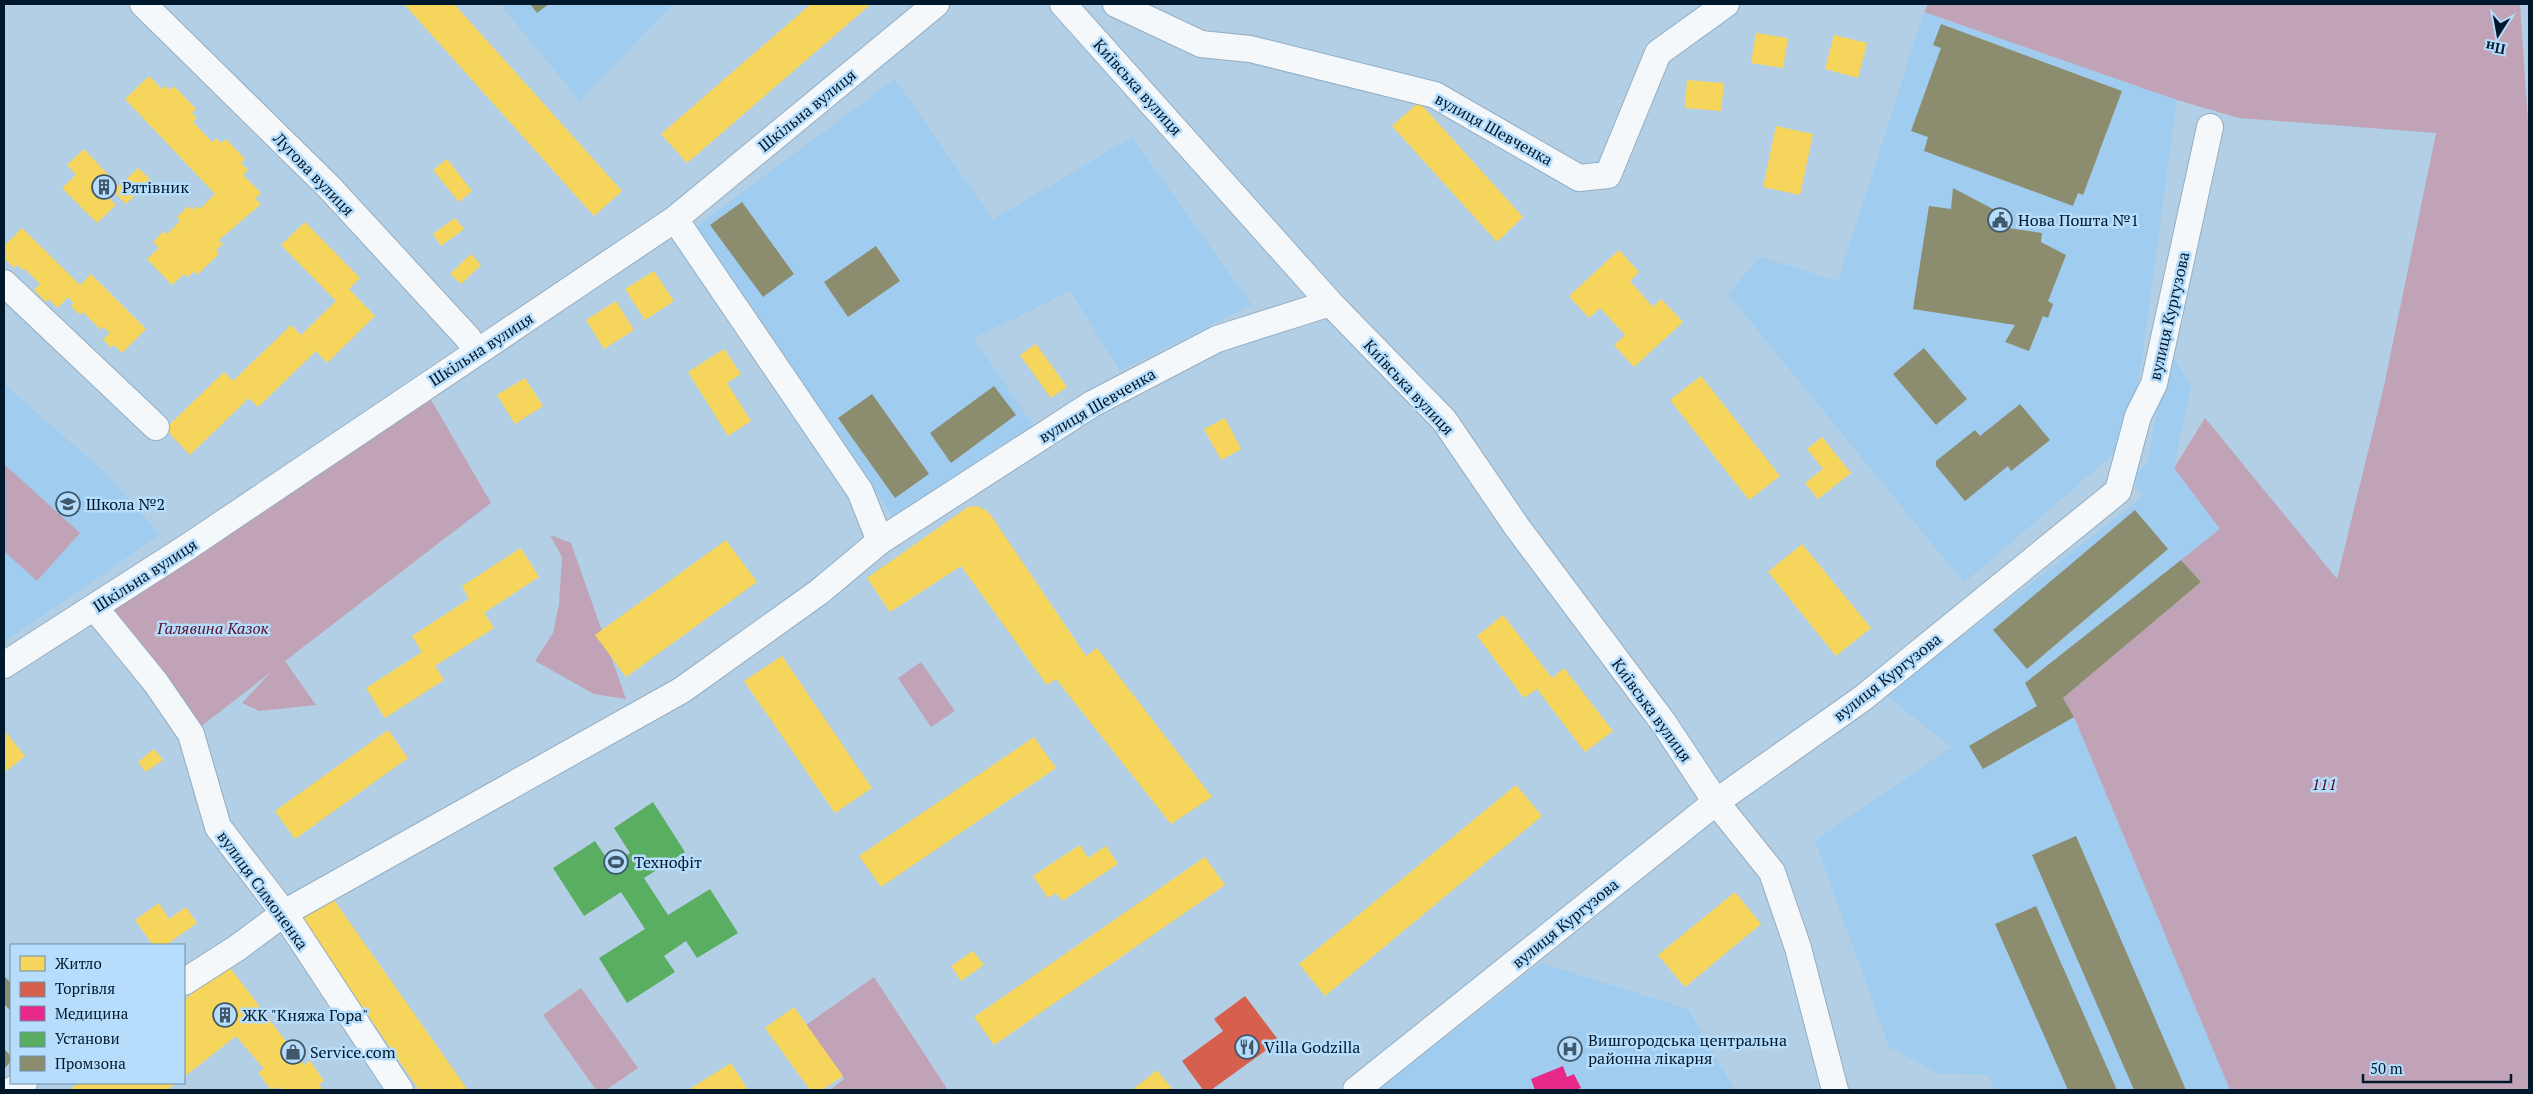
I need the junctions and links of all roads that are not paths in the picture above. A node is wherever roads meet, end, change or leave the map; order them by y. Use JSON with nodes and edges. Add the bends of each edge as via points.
{"nodes":[{"id":1,"x":143,"y":4,"type":"edge"},
{"id":2,"x":936,"y":4,"type":"edge"},
{"id":3,"x":1063,"y":4,"type":"edge"},
{"id":4,"x":1116,"y":4,"type":"edge"},
{"id":5,"x":1726,"y":4,"type":"edge"},
{"id":6,"x":2210,"y":127,"type":"dead end"},
{"id":7,"x":675,"y":219,"type":"junction"},
{"id":8,"x":4,"y":283,"type":"edge"},
{"id":9,"x":1330,"y":302,"type":"junction"},
{"id":10,"x":478,"y":352,"type":"junction"},
{"id":11,"x":156,"y":427,"type":"dead end"},
{"id":12,"x":880,"y":541,"type":"junction"},
{"id":13,"x":95,"y":608,"type":"junction"},
{"id":14,"x":4,"y":665,"type":"edge"},
{"id":15,"x":1716,"y":802,"type":"junction"},
{"id":16,"x":284,"y":914,"type":"junction"},
{"id":17,"x":185,"y":981,"type":"edge"},
{"id":18,"x":400,"y":1090,"type":"edge"},
{"id":19,"x":1356,"y":1090,"type":"edge"},
{"id":20,"x":1835,"y":1090,"type":"edge"}],
"edges":[{"from":1,"to":10,"type":"street","name":"Лугова вулиця","via":[[330,188]]},
{"from":2,"to":7,"type":"street","name":"Шкільна вулиця"},
{"from":3,"to":9,"type":"street","name":"Київська вулиця"},
{"from":4,"to":5,"type":"street","name":"вулиця Шевченка","via":[[1201,44],[1250,49],[1435,95],[1579,178],[1608,175],[1658,53]]},
{"from":6,"to":15,"type":"street","name":"вулиця Кургузова","via":[[2154,384],[2138,416],[2118,491],[1863,698]]},
{"from":7,"to":10,"type":"street","name":"Шкільна вулиця"},
{"from":7,"to":12,"type":"street","via":[[860,491]]},
{"from":8,"to":11,"type":"street"},
{"from":9,"to":12,"type":"street","name":"вулиця Шевченка","via":[[1217,339],[1092,404]]},
{"from":9,"to":15,"type":"street","name":"Київська вулиця","via":[[1444,420],[1516,527],[1663,722]]},
{"from":10,"to":13,"type":"street","name":"Шкільна вулиця"},
{"from":12,"to":16,"type":"street","name":"вулиця Шевченка","via":[[819,592],[682,690]]},
{"from":13,"to":14,"type":"street","name":"Шкільна вулиця"},
{"from":13,"to":16,"type":"street","name":"вулиця Симоненка","via":[[156,683],[191,734],[218,827]]},
{"from":15,"to":19,"type":"street","name":"вулиця Кургузова"},
{"from":15,"to":20,"type":"street","name":"Київська вулиця","via":[[1772,872],[1798,948]]},
{"from":16,"to":17,"type":"street","name":"вулиця Шевченка"},
{"from":16,"to":18,"type":"street","name":"вулиця Симоненка"}]}
